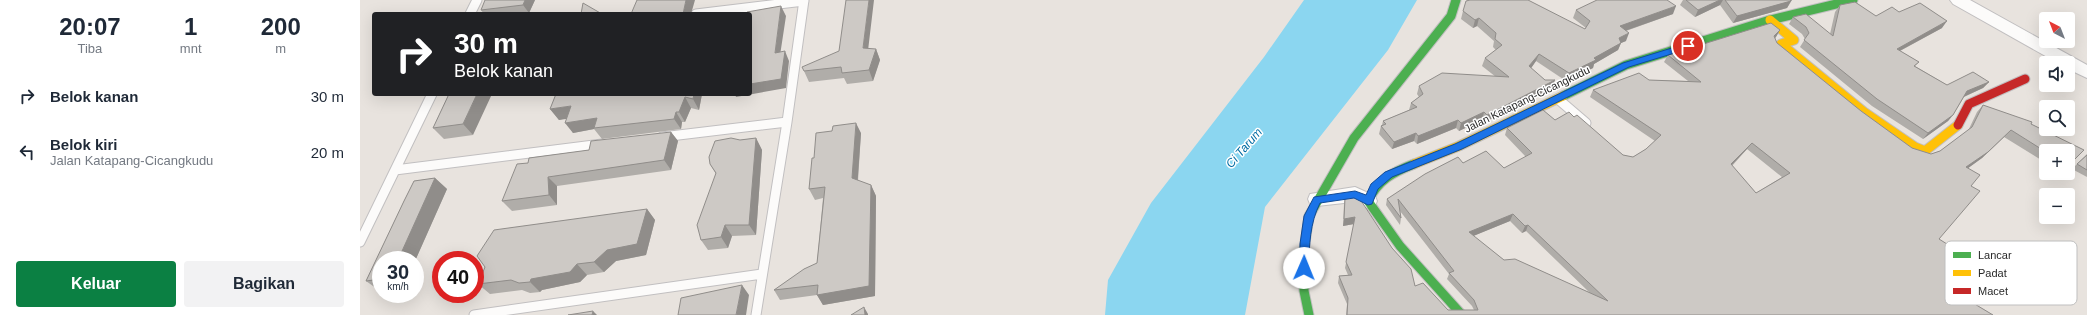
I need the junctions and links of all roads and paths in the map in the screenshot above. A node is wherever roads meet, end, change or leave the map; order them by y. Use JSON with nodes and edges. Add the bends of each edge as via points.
{"nodes":[{"id":1,"x":477,"y":0,"type":"edge"},
{"id":2,"x":1456,"y":0,"type":"edge"},
{"id":3,"x":1853,"y":0,"type":"edge"},
{"id":4,"x":1958,"y":0,"type":"edge"},
{"id":5,"x":804,"y":1,"type":"edge"},
{"id":6,"x":471,"y":12,"type":"edge"},
{"id":7,"x":713,"y":12,"type":"edge"},
{"id":8,"x":1770,"y":20,"type":"junction"},
{"id":9,"x":2087,"y":72,"type":"edge"},
{"id":10,"x":2025,"y":79,"type":"dead end"},
{"id":11,"x":431,"y":96,"type":"edge"},
{"id":12,"x":1558,"y":99,"type":"junction"},
{"id":13,"x":787,"y":122,"type":"junction"},
{"id":14,"x":1592,"y":128,"type":"edge"},
{"id":15,"x":654,"y":138,"type":"edge"},
{"id":16,"x":615,"y":143,"type":"edge"},
{"id":17,"x":395,"y":170,"type":"junction"},
{"id":18,"x":1317,"y":200,"type":"junction"},
{"id":19,"x":1368,"y":201,"type":"junction"},
{"id":20,"x":360,"y":242,"type":"edge"},
{"id":21,"x":762,"y":274,"type":"junction"},
{"id":22,"x":474,"y":315,"type":"edge"},
{"id":23,"x":756,"y":315,"type":"edge"},
{"id":24,"x":1309,"y":315,"type":"edge"},
{"id":25,"x":1462,"y":315,"type":"edge"}],
"edges":[{"from":1,"to":6,"type":"lane"},
{"from":2,"to":18,"type":"street","via":[[1450,16],[1354,138]]},
{"from":3,"to":8,"type":"street","name":"Jalan Katapang-Cicangkudu"},
{"from":4,"to":9,"type":"street"},
{"from":5,"to":7,"type":"lane"},
{"from":5,"to":13,"type":"lane"},
{"from":8,"to":10,"type":"street","via":[[1794,40],[1781,44],[1864,112],[1924,151],[1957,127],[1969,104]]},
{"from":8,"to":12,"type":"street","name":"Jalan Katapang-Cicangkudu","via":[[1626,65]]},
{"from":11,"to":17,"type":"lane"},
{"from":12,"to":14,"type":"lane"},
{"from":12,"to":19,"type":"street","name":"Jalan Katapang-Cicangkudu","via":[[1458,146],[1388,174],[1374,187]]},
{"from":13,"to":15,"type":"lane"},
{"from":13,"to":21,"type":"lane"},
{"from":16,"to":17,"type":"lane"},
{"from":17,"to":20,"type":"lane"},
{"from":18,"to":19,"type":"street","via":[[1355,194]]},
{"from":18,"to":24,"type":"street","via":[[1309,216],[1304,256],[1304,291]]},
{"from":19,"to":25,"type":"street","via":[[1400,246]]},
{"from":21,"to":22,"type":"lane"},
{"from":21,"to":23,"type":"lane"}]}
